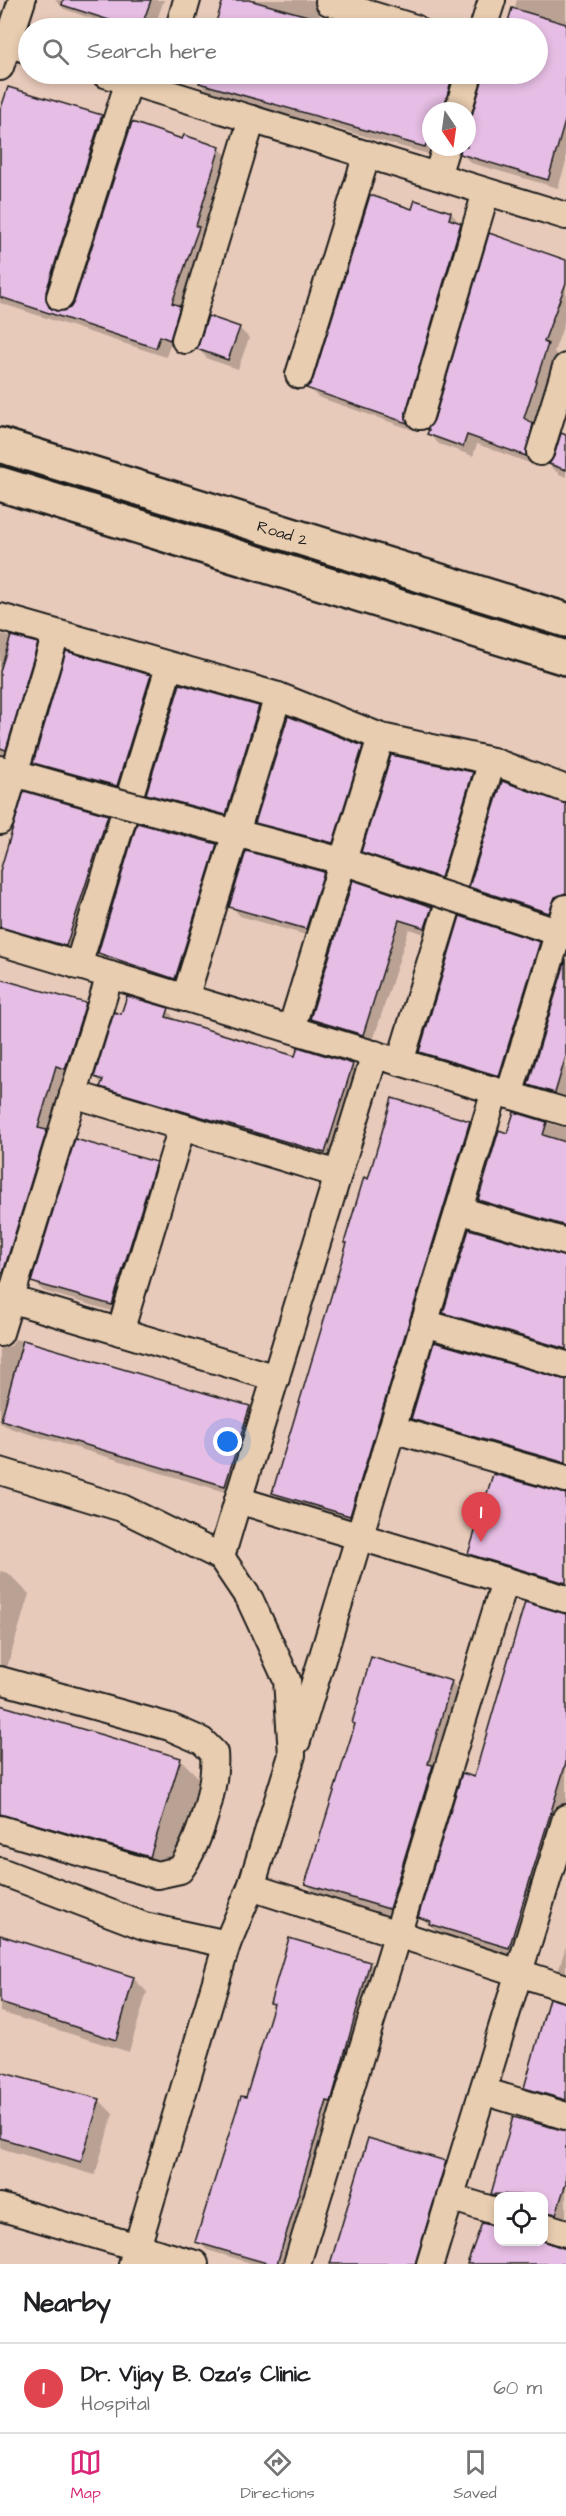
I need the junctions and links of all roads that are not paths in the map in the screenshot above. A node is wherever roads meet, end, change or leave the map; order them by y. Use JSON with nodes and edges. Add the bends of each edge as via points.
{"nodes":[{"id":1,"x":22,"y":0,"type":"edge"},
{"id":2,"x":187,"y":0,"type":"edge"},
{"id":3,"x":492,"y":0,"type":"edge"},
{"id":4,"x":327,"y":1,"type":"edge"},
{"id":5,"x":19,"y":18,"type":"edge"},
{"id":6,"x":181,"y":18,"type":"edge"},
{"id":7,"x":382,"y":18,"type":"edge"},
{"id":8,"x":486,"y":18,"type":"edge"},
{"id":9,"x":18,"y":21,"type":"edge"},
{"id":10,"x":12,"y":53,"type":"edge"},
{"id":11,"x":115,"y":84,"type":"edge"},
{"id":12,"x":168,"y":84,"type":"edge"},
{"id":13,"x":466,"y":84,"type":"edge"},
{"id":14,"x":461,"y":102,"type":"edge"},
{"id":15,"x":252,"y":119,"type":"junction"},
{"id":16,"x":367,"y":154,"type":"junction"},
{"id":17,"x":443,"y":156,"type":"edge"},
{"id":18,"x":437,"y":176,"type":"junction"},
{"id":19,"x":486,"y":192,"type":"junction"},
{"id":20,"x":564,"y":209,"type":"edge"},
{"id":21,"x":60,"y":297,"type":"dead end"},
{"id":22,"x":185,"y":340,"type":"dead end"},
{"id":23,"x":566,"y":367,"type":"edge"},
{"id":24,"x":299,"y":375,"type":"dead end"},
{"id":25,"x":420,"y":416,"type":"dead end"},
{"id":26,"x":0,"y":445,"type":"edge"},
{"id":27,"x":540,"y":452,"type":"dead end"},
{"id":28,"x":0,"y":484,"type":"edge"},
{"id":29,"x":0,"y":617,"type":"edge"},
{"id":30,"x":566,"y":620,"type":"edge"},
{"id":31,"x":56,"y":634,"type":"junction"},
{"id":32,"x":566,"y":658,"type":"edge"},
{"id":33,"x":169,"y":666,"type":"junction"},
{"id":34,"x":278,"y":696,"type":"junction"},
{"id":35,"x":381,"y":737,"type":"junction"},
{"id":36,"x":492,"y":761,"type":"junction"},
{"id":37,"x":7,"y":771,"type":"edge"},
{"id":38,"x":566,"y":789,"type":"edge"},
{"id":39,"x":0,"y":821,"type":"edge"},
{"id":40,"x":236,"y":834,"type":"junction"},
{"id":41,"x":342,"y":861,"type":"junction"},
{"id":42,"x":566,"y":908,"type":"edge"},
{"id":43,"x":562,"y":934,"type":"edge"},
{"id":44,"x":0,"y":942,"type":"edge"},
{"id":45,"x":78,"y":966,"type":"junction"},
{"id":46,"x":110,"y":975,"type":"junction"},
{"id":47,"x":185,"y":998,"type":"junction"},
{"id":48,"x":291,"y":1029,"type":"junction"},
{"id":49,"x":375,"y":1054,"type":"junction"},
{"id":50,"x":400,"y":1062,"type":"junction"},
{"id":51,"x":502,"y":1093,"type":"junction"},
{"id":52,"x":73,"y":1094,"type":"junction"},
{"id":53,"x":566,"y":1112,"type":"edge"},
{"id":54,"x":182,"y":1127,"type":"junction"},
{"id":55,"x":338,"y":1174,"type":"junction"},
{"id":56,"x":459,"y":1210,"type":"junction"},
{"id":57,"x":566,"y":1242,"type":"edge"},
{"id":58,"x":10,"y":1299,"type":"junction"},
{"id":59,"x":424,"y":1323,"type":"junction"},
{"id":60,"x":120,"y":1332,"type":"junction"},
{"id":61,"x":0,"y":1333,"type":"edge"},
{"id":62,"x":566,"y":1365,"type":"edge"},
{"id":63,"x":276,"y":1378,"type":"junction"},
{"id":64,"x":392,"y":1429,"type":"junction"},
{"id":65,"x":0,"y":1470,"type":"edge"},
{"id":66,"x":566,"y":1479,"type":"edge"},
{"id":67,"x":238,"y":1500,"type":"junction"},
{"id":68,"x":359,"y":1537,"type":"junction"},
{"id":69,"x":221,"y":1557,"type":"junction"},
{"id":70,"x":506,"y":1581,"type":"junction"},
{"id":71,"x":566,"y":1599,"type":"edge"},
{"id":72,"x":0,"y":1680,"type":"edge"},
{"id":73,"x":292,"y":1755,"type":"junction"},
{"id":74,"x":566,"y":1818,"type":"edge"},
{"id":75,"x":0,"y":1829,"type":"edge"},
{"id":76,"x":0,"y":1870,"type":"edge"},
{"id":77,"x":557,"y":1879,"type":"edge"},
{"id":78,"x":251,"y":1887,"type":"junction"},
{"id":79,"x":398,"y":1933,"type":"junction"},
{"id":80,"x":228,"y":1944,"type":"junction"},
{"id":81,"x":519,"y":1972,"type":"junction"},
{"id":82,"x":566,"y":1988,"type":"edge"},
{"id":83,"x":483,"y":2091,"type":"junction"},
{"id":84,"x":566,"y":2116,"type":"edge"},
{"id":85,"x":450,"y":2197,"type":"junction"},
{"id":86,"x":0,"y":2207,"type":"edge"},
{"id":87,"x":494,"y":2211,"type":"edge"},
{"id":88,"x":548,"y":2228,"type":"edge"},
{"id":89,"x":566,"y":2233,"type":"edge"},
{"id":90,"x":135,"y":2255,"type":"edge"},
{"id":91,"x":195,"y":2264,"type":"edge"},
{"id":92,"x":297,"y":2264,"type":"edge"},
{"id":93,"x":430,"y":2264,"type":"edge"}],
"edges":[{"from":1,"to":5,"type":"street"},
{"from":2,"to":6,"type":"street"},
{"from":3,"to":8,"type":"street"},
{"from":4,"to":7,"type":"street"},
{"from":9,"to":10,"type":"street"},
{"from":11,"to":21,"type":"street"},
{"from":12,"to":15,"type":"street"},
{"from":13,"to":14,"type":"street"},
{"from":15,"to":16,"type":"street"},
{"from":15,"to":22,"type":"street"},
{"from":16,"to":18,"type":"street"},
{"from":16,"to":24,"type":"street"},
{"from":17,"to":18,"type":"street"},
{"from":18,"to":19,"type":"street"},
{"from":19,"to":20,"type":"street"},
{"from":19,"to":25,"type":"street"},
{"from":23,"to":27,"type":"street"},
{"from":26,"to":30,"type":"street","name":"Road 2"},
{"from":28,"to":32,"type":"street"},
{"from":29,"to":31,"type":"street"},
{"from":31,"to":33,"type":"street"},
{"from":31,"to":37,"type":"street"},
{"from":33,"to":34,"type":"street"},
{"from":33,"to":45,"type":"street"},
{"from":34,"to":35,"type":"street"},
{"from":34,"to":40,"type":"street"},
{"from":35,"to":36,"type":"street"},
{"from":35,"to":41,"type":"street"},
{"from":36,"to":38,"type":"street"},
{"from":36,"to":50,"type":"street"},
{"from":37,"to":39,"type":"street"},
{"from":37,"to":40,"type":"street","bridge":true},
{"from":40,"to":41,"type":"street"},
{"from":40,"to":47,"type":"street"},
{"from":41,"to":43,"type":"street","bridge":true},
{"from":41,"to":48,"type":"street"},
{"from":42,"to":43,"type":"street"},
{"from":43,"to":51,"type":"street"},
{"from":44,"to":45,"type":"street"},
{"from":45,"to":46,"type":"street"},
{"from":46,"to":47,"type":"street"},
{"from":46,"to":52,"type":"street"},
{"from":47,"to":48,"type":"street"},
{"from":48,"to":49,"type":"street"},
{"from":49,"to":50,"type":"street"},
{"from":49,"to":55,"type":"street"},
{"from":50,"to":51,"type":"street"},
{"from":51,"to":53,"type":"street"},
{"from":51,"to":56,"type":"street"},
{"from":52,"to":54,"type":"street"},
{"from":52,"to":58,"type":"street"},
{"from":54,"to":55,"type":"street"},
{"from":54,"to":60,"type":"street"},
{"from":55,"to":63,"type":"street"},
{"from":56,"to":57,"type":"street"},
{"from":56,"to":59,"type":"street"},
{"from":58,"to":60,"type":"street"},
{"from":58,"to":61,"type":"street"},
{"from":59,"to":62,"type":"street"},
{"from":59,"to":64,"type":"street"},
{"from":60,"to":63,"type":"street"},
{"from":63,"to":67,"type":"street"},
{"from":64,"to":66,"type":"street"},
{"from":64,"to":68,"type":"street"},
{"from":65,"to":69,"type":"street","via":[[122,1508]]},
{"from":67,"to":68,"type":"street"},
{"from":67,"to":69,"type":"street"},
{"from":68,"to":70,"type":"street"},
{"from":68,"to":73,"type":"street"},
{"from":69,"to":73,"type":"street","via":[[250,1600],[287,1680]]},
{"from":70,"to":71,"type":"street"},
{"from":70,"to":79,"type":"street"},
{"from":72,"to":75,"type":"street","via":[[171,1727],[202,1741],[214,1753],[215,1770],[192,1854],[180,1870],[157,1875]]},
{"from":73,"to":78,"type":"street"},
{"from":74,"to":77,"type":"street"},
{"from":76,"to":80,"type":"street","via":[[144,1926]]},
{"from":77,"to":81,"type":"street"},
{"from":78,"to":79,"type":"street"},
{"from":78,"to":80,"type":"street"},
{"from":79,"to":81,"type":"street"},
{"from":79,"to":92,"type":"street"},
{"from":80,"to":90,"type":"street"},
{"from":81,"to":82,"type":"street"},
{"from":81,"to":83,"type":"street"},
{"from":83,"to":84,"type":"street"},
{"from":83,"to":85,"type":"street"},
{"from":85,"to":87,"type":"street"},
{"from":85,"to":93,"type":"street"},
{"from":86,"to":90,"type":"street"},
{"from":88,"to":89,"type":"street"},
{"from":90,"to":91,"type":"street"}]}
